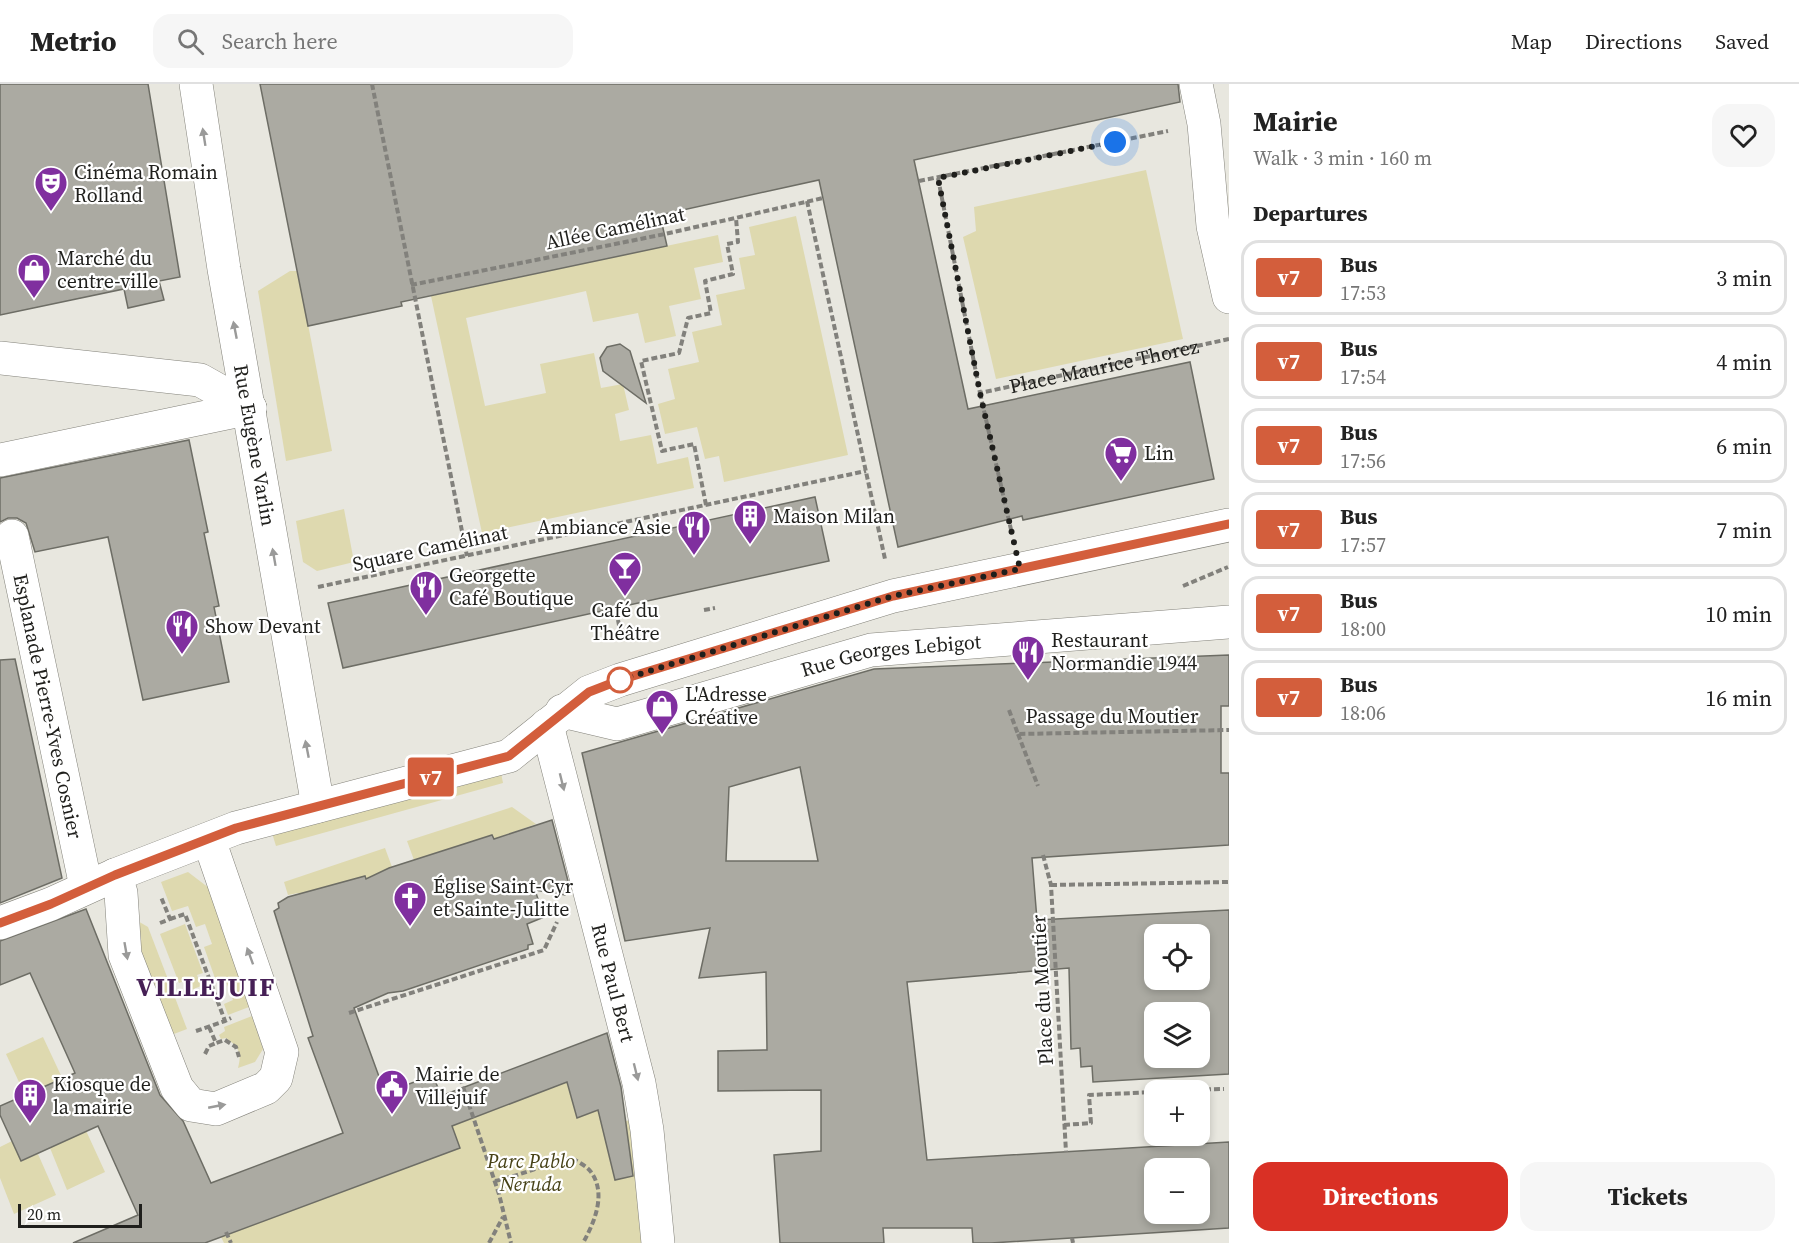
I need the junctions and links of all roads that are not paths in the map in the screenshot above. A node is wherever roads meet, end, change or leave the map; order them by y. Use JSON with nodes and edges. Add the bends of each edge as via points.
{"nodes":[{"id":1,"x":196,"y":84,"type":"edge"},
{"id":2,"x":1196,"y":84,"type":"edge"},
{"id":3,"x":1229,"y":297,"type":"edge"},
{"id":4,"x":0,"y":358,"type":"edge"},
{"id":5,"x":250,"y":408,"type":"junction"},
{"id":6,"x":0,"y":460,"type":"edge"},
{"id":7,"x":1229,"y":525,"type":"edge"},
{"id":8,"x":12,"y":536,"type":"dead end"},
{"id":9,"x":1229,"y":622,"type":"edge"},
{"id":10,"x":554,"y":718,"type":"junction"},
{"id":11,"x":318,"y":806,"type":"junction"},
{"id":12,"x":209,"y":840,"type":"junction"},
{"id":13,"x":100,"y":876,"type":"junction"},
{"id":14,"x":0,"y":923,"type":"edge"},
{"id":15,"x":658,"y":1243,"type":"edge"}],
"edges":[{"from":5,"to":1,"type":"street","name":"Rue Eugène Varlin","one_way":true},
{"from":2,"to":3,"type":"street","via":[[1204,124],[1213,226]]},
{"from":4,"to":5,"type":"street","via":[[201,380]]},
{"from":5,"to":6,"type":"street"},
{"from":11,"to":5,"type":"street","name":"Rue Eugène Varlin","one_way":true},
{"from":7,"to":10,"type":"street","via":[[893,596],[620,680],[589,692]]},
{"from":8,"to":13,"type":"street","name":"Esplanade Pierre-Yves Cosnier"},
{"from":9,"to":10,"type":"street","name":"Rue Georges Lebigot","via":[[871,650],[617,724]]},
{"from":10,"to":11,"type":"street","via":[[528,744],[509,756]]},
{"from":10,"to":15,"type":"street","name":"Rue Paul Bert","one_way":true,"via":[[639,1083]]},
{"from":11,"to":12,"type":"street","via":[[236,828]]},
{"from":12,"to":13,"type":"street"},
{"from":13,"to":12,"type":"street","name":"Esplanade Pierre-Yves Cosnier","one_way":true,"via":[[121,893],[125,955],[177,1088],[191,1105],[216,1109],[266,1088],[276,1078],[282,1052]]},
{"from":13,"to":14,"type":"street","via":[[51,904]]}]}
